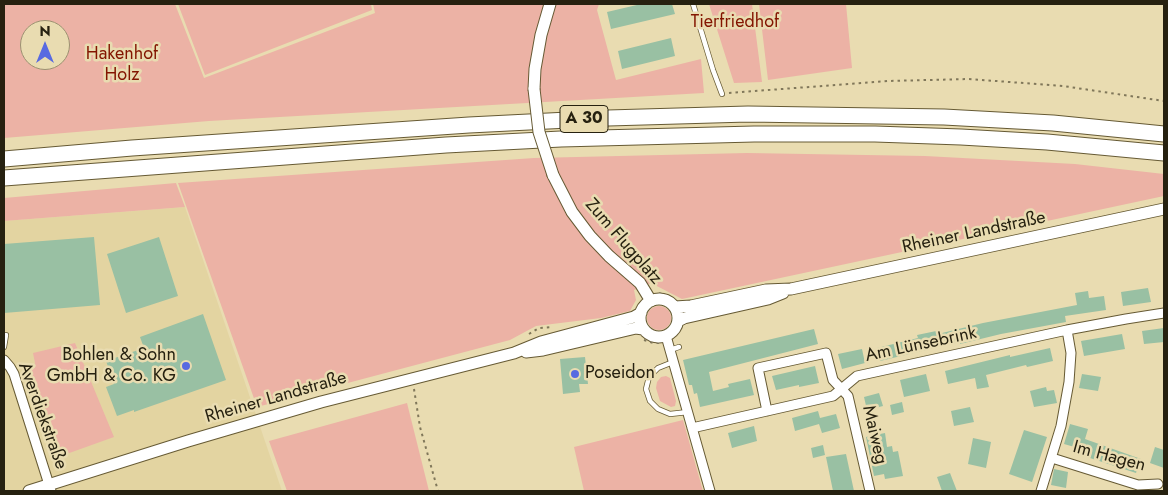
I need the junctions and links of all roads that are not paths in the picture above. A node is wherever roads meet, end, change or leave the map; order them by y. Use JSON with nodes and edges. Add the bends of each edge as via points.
{"nodes":[{"id":1,"x":550,"y":4,"type":"edge"},
{"id":2,"x":693,"y":4,"type":"edge"},
{"id":3,"x":722,"y":94,"type":"road end"},
{"id":4,"x":1164,"y":134,"type":"edge"},
{"id":5,"x":1164,"y":153,"type":"edge"},
{"id":6,"x":4,"y":159,"type":"edge"},
{"id":7,"x":4,"y":178,"type":"edge"},
{"id":8,"x":1164,"y":210,"type":"edge"},
{"id":9,"x":791,"y":289,"type":"junction"},
{"id":10,"x":655,"y":297,"type":"junction"},
{"id":11,"x":674,"y":303,"type":"junction"},
{"id":12,"x":641,"y":313,"type":"junction"},
{"id":13,"x":1164,"y":313,"type":"edge"},
{"id":14,"x":678,"y":321,"type":"junction"},
{"id":15,"x":1067,"y":330,"type":"junction"},
{"id":16,"x":642,"y":334,"type":"junction"},
{"id":17,"x":6,"y":336,"type":"dead end"},
{"id":18,"x":666,"y":336,"type":"junction"},
{"id":19,"x":4,"y":347,"type":"edge"},
{"id":20,"x":514,"y":352,"type":"junction"},
{"id":21,"x":4,"y":360,"type":"edge"},
{"id":22,"x":674,"y":361,"type":"junction"},
{"id":23,"x":842,"y":388,"type":"junction"},
{"id":24,"x":767,"y":410,"type":"junction"},
{"id":25,"x":688,"y":412,"type":"junction"},
{"id":26,"x":692,"y":428,"type":"junction"},
{"id":27,"x":1052,"y":458,"type":"junction"},
{"id":28,"x":1158,"y":484,"type":"dead end"},
{"id":29,"x":50,"y":488,"type":"edge"},
{"id":30,"x":29,"y":491,"type":"edge"},
{"id":31,"x":710,"y":491,"type":"edge"},
{"id":32,"x":870,"y":491,"type":"edge"},
{"id":33,"x":1041,"y":491,"type":"edge"}],
"edges":[{"from":1,"to":10,"type":"street","name":"Zum Flugplatz","bridge":true,"via":[[541,35],[534,89],[539,132],[553,175],[572,212],[590,236]]},
{"from":2,"to":3,"type":"lane"},
{"from":4,"to":6,"type":"highway","number":"A 30","via":[[944,117],[748,114],[469,125]]},
{"from":5,"to":7,"type":"highway","number":"A 30","via":[[961,137],[754,134],[446,145]]},
{"from":8,"to":9,"type":"street","name":"Rheiner Landstraße"},
{"from":9,"to":11,"type":"street","name":"Rheiner Landstraße","via":[[766,290],[691,306]]},
{"from":9,"to":14,"type":"street","name":"Rheiner Landstraße","via":[[768,299]]},
{"from":10,"to":11,"type":"street"},
{"from":10,"to":12,"type":"street"},
{"from":11,"to":14,"type":"street"},
{"from":12,"to":16,"type":"street"},
{"from":12,"to":20,"type":"street","name":"Rheiner Landstraße"},
{"from":13,"to":15,"type":"street","name":"Am Lünsebrink"},
{"from":14,"to":18,"type":"street"},
{"from":15,"to":23,"type":"street","name":"Am Lünsebrink","via":[[857,376]]},
{"from":15,"to":27,"type":"street","via":[[1071,352],[1069,382]]},
{"from":16,"to":18,"type":"street"},
{"from":16,"to":20,"type":"street","name":"Rheiner Landstraße","via":[[636,328],[544,350]]},
{"from":17,"to":19,"type":"lane"},
{"from":18,"to":22,"type":"street","via":[[674,349]]},
{"from":20,"to":29,"type":"street","name":"Rheiner Landstraße","via":[[188,441]]},
{"from":21,"to":29,"type":"street","name":"Averdiekstraße","via":[[14,374]]},
{"from":22,"to":25,"type":"street"},
{"from":22,"to":25,"type":"lane","via":[[658,368],[649,377],[646,389],[650,401],[658,409],[670,414]]},
{"from":23,"to":24,"type":"street","name":"Am Lünsebrink","via":[[833,396]]},
{"from":23,"to":24,"type":"street","name":"Maiweg","via":[[833,380],[826,353],[758,368]]},
{"from":23,"to":32,"type":"street","name":"Maiweg","via":[[848,396]]},
{"from":24,"to":26,"type":"street","name":"Am Lünsebrink"},
{"from":25,"to":26,"type":"street"},
{"from":26,"to":31,"type":"street"},
{"from":27,"to":28,"type":"street","name":"Im Hagen","via":[[1138,485]]},
{"from":27,"to":33,"type":"street"},
{"from":29,"to":30,"type":"street","name":"Rheiner Landstraße"}]}
